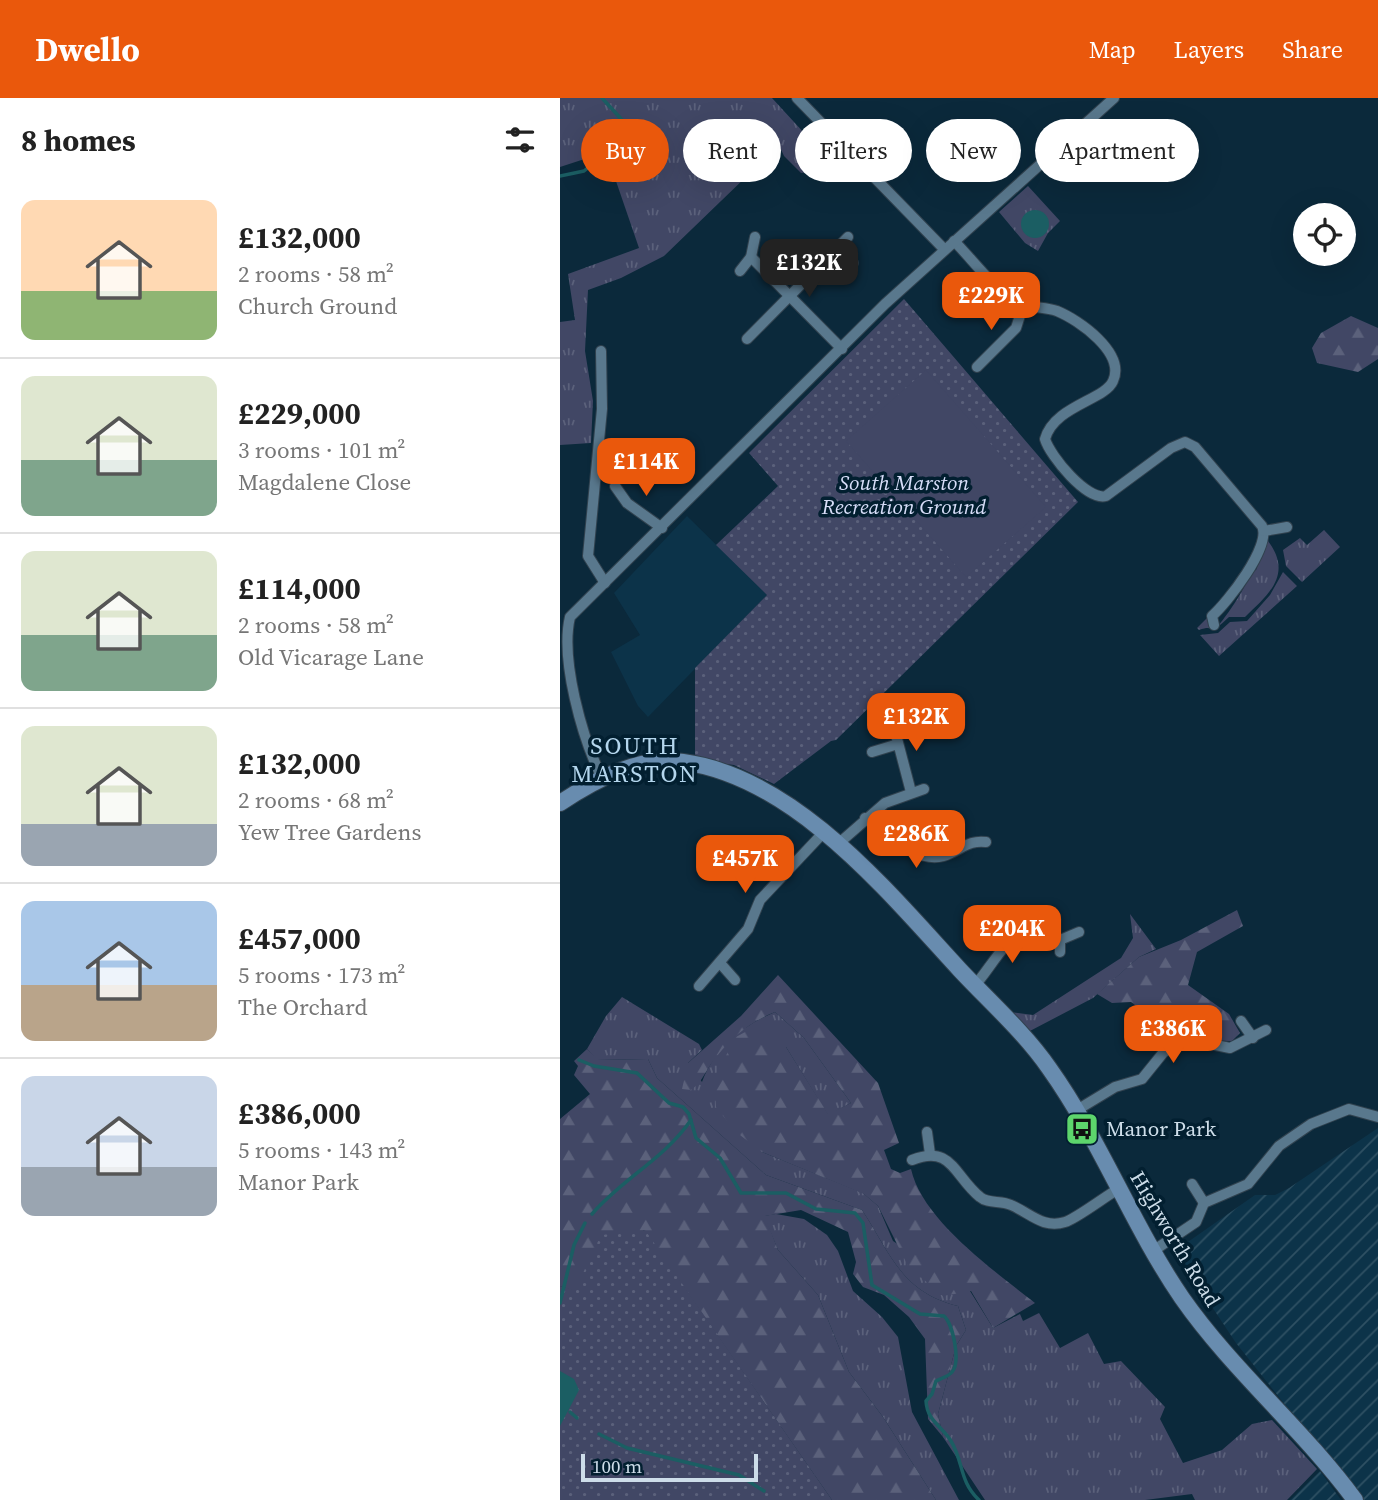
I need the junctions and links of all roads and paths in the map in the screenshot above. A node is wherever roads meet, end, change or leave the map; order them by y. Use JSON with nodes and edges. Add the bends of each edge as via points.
{"nodes":[{"id":1,"x":797,"y":98,"type":"edge"},
{"id":2,"x":1114,"y":98,"type":"edge"},
{"id":3,"x":755,"y":237,"type":"dead end"},
{"id":4,"x":848,"y":237,"type":"dead end"},
{"id":5,"x":954,"y":241,"type":"junction"},
{"id":6,"x":837,"y":248,"type":"junction"},
{"id":7,"x":944,"y":249,"type":"junction"},
{"id":8,"x":751,"y":257,"type":"junction"},
{"id":9,"x":853,"y":263,"type":"dead end"},
{"id":10,"x":740,"y":271,"type":"dead end"},
{"id":11,"x":790,"y":295,"type":"junction"},
{"id":12,"x":1023,"y":306,"type":"junction"},
{"id":13,"x":747,"y":340,"type":"dead end"},
{"id":14,"x":842,"y":349,"type":"junction"},
{"id":15,"x":601,"y":351,"type":"dead end"},
{"id":16,"x":976,"y":367,"type":"dead end"},
{"id":17,"x":615,"y":486,"type":"dead end"},
{"id":18,"x":1287,"y":527,"type":"dead end"},
{"id":19,"x":662,"y":528,"type":"junction"},
{"id":20,"x":1264,"y":531,"type":"junction"},
{"id":21,"x":605,"y":583,"type":"junction"},
{"id":22,"x":1214,"y":625,"type":"dead end"},
{"id":23,"x":561,"y":662,"type":"edge"},
{"id":24,"x":895,"y":731,"type":"dead end"},
{"id":25,"x":898,"y":744,"type":"junction"},
{"id":26,"x":872,"y":752,"type":"dead end"},
{"id":27,"x":602,"y":778,"type":"junction"},
{"id":28,"x":924,"y":789,"type":"dead end"},
{"id":29,"x":911,"y":792,"type":"junction"},
{"id":30,"x":560,"y":803,"type":"edge"},
{"id":31,"x":865,"y":818,"type":"junction"},
{"id":32,"x":971,"y":828,"type":"dead end"},
{"id":33,"x":824,"y":832,"type":"junction"},
{"id":34,"x":838,"y":844,"type":"junction"},
{"id":35,"x":1079,"y":932,"type":"dead end"},
{"id":36,"x":1060,"y":940,"type":"junction"},
{"id":37,"x":1060,"y":952,"type":"dead end"},
{"id":38,"x":719,"y":963,"type":"junction"},
{"id":39,"x":735,"y":980,"type":"dead end"},
{"id":40,"x":975,"y":985,"type":"junction"},
{"id":41,"x":699,"y":986,"type":"dead end"},
{"id":42,"x":1241,"y":1021,"type":"dead end"},
{"id":43,"x":1266,"y":1030,"type":"dead end"},
{"id":44,"x":1253,"y":1038,"type":"junction"},
{"id":45,"x":1077,"y":1110,"type":"junction"},
{"id":46,"x":1378,"y":1117,"type":"edge"},
{"id":47,"x":927,"y":1132,"type":"dead end"},
{"id":48,"x":930,"y":1154,"type":"junction"},
{"id":49,"x":912,"y":1160,"type":"dead end"},
{"id":50,"x":1192,"y":1184,"type":"dead end"},
{"id":51,"x":1120,"y":1188,"type":"junction"},
{"id":52,"x":1204,"y":1203,"type":"junction"},
{"id":53,"x":1153,"y":1251,"type":"junction"},
{"id":54,"x":1355,"y":1500,"type":"edge"}],
"edges":[{"from":1,"to":7,"type":"street"},
{"from":2,"to":5,"type":"street"},
{"from":3,"to":8,"type":"street"},
{"from":4,"to":6,"type":"street"},
{"from":5,"to":7,"type":"street"},
{"from":5,"to":12,"type":"street","via":[[1004,293]]},
{"from":6,"to":9,"type":"street"},
{"from":6,"to":11,"type":"street"},
{"from":7,"to":14,"type":"street"},
{"from":8,"to":10,"type":"street"},
{"from":8,"to":11,"type":"street"},
{"from":11,"to":13,"type":"street"},
{"from":11,"to":14,"type":"street"},
{"from":12,"to":16,"type":"street","via":[[1016,328]]},
{"from":12,"to":20,"type":"street","via":[[1066,316],[1099,342],[1115,365],[1110,386],[1079,403],[1049,429],[1045,439],[1083,489],[1095,497],[1106,496],[1171,447],[1185,442],[1195,447]]},
{"from":14,"to":19,"type":"street","via":[[767,418]]},
{"from":15,"to":21,"type":"street","via":[[601,409],[588,556]]},
{"from":17,"to":19,"type":"street","via":[[627,503]]},
{"from":18,"to":20,"type":"street"},
{"from":19,"to":21,"type":"street"},
{"from":20,"to":22,"type":"street","via":[[1239,586],[1212,616]]},
{"from":21,"to":23,"type":"street","via":[[568,621]]},
{"from":23,"to":27,"type":"street","via":[[573,711]]},
{"from":24,"to":25,"type":"street"},
{"from":25,"to":26,"type":"street"},
{"from":25,"to":29,"type":"street"},
{"from":27,"to":30,"type":"street","name":"Highworth Road"},
{"from":27,"to":33,"type":"street","name":"Highworth Road","via":[[660,761],[705,767],[759,789]]},
{"from":28,"to":29,"type":"street"},
{"from":29,"to":31,"type":"street"},
{"from":31,"to":32,"type":"street","via":[[930,858],[944,857],[980,841]]},
{"from":31,"to":34,"type":"street"},
{"from":33,"to":34,"type":"street","name":"Highworth Road"},
{"from":33,"to":38,"type":"street","via":[[761,900],[748,929]]},
{"from":34,"to":40,"type":"street","name":"Highworth Road"},
{"from":35,"to":36,"type":"street"},
{"from":36,"to":37,"type":"street"},
{"from":36,"to":40,"type":"street","via":[[1017,935]]},
{"from":38,"to":39,"type":"street"},
{"from":38,"to":41,"type":"street"},
{"from":40,"to":45,"type":"street","name":"Highworth Road","via":[[1033,1047]]},
{"from":42,"to":44,"type":"street"},
{"from":43,"to":44,"type":"street"},
{"from":44,"to":45,"type":"street","via":[[1230,1048],[1200,1042],[1174,1045],[1142,1079],[1115,1087]]},
{"from":45,"to":51,"type":"street","name":"Highworth Road"},
{"from":46,"to":52,"type":"street","via":[[1349,1109],[1311,1124],[1279,1146],[1248,1184]]},
{"from":47,"to":48,"type":"street"},
{"from":48,"to":49,"type":"street"},
{"from":48,"to":51,"type":"street","via":[[952,1164],[982,1198],[1010,1204],[1049,1224],[1071,1220]]},
{"from":50,"to":52,"type":"street"},
{"from":51,"to":53,"type":"street","name":"Highworth Road"},
{"from":52,"to":53,"type":"street","via":[[1196,1222]]},
{"from":53,"to":54,"type":"street","name":"Highworth Road","via":[[1219,1347],[1278,1407]]}]}
